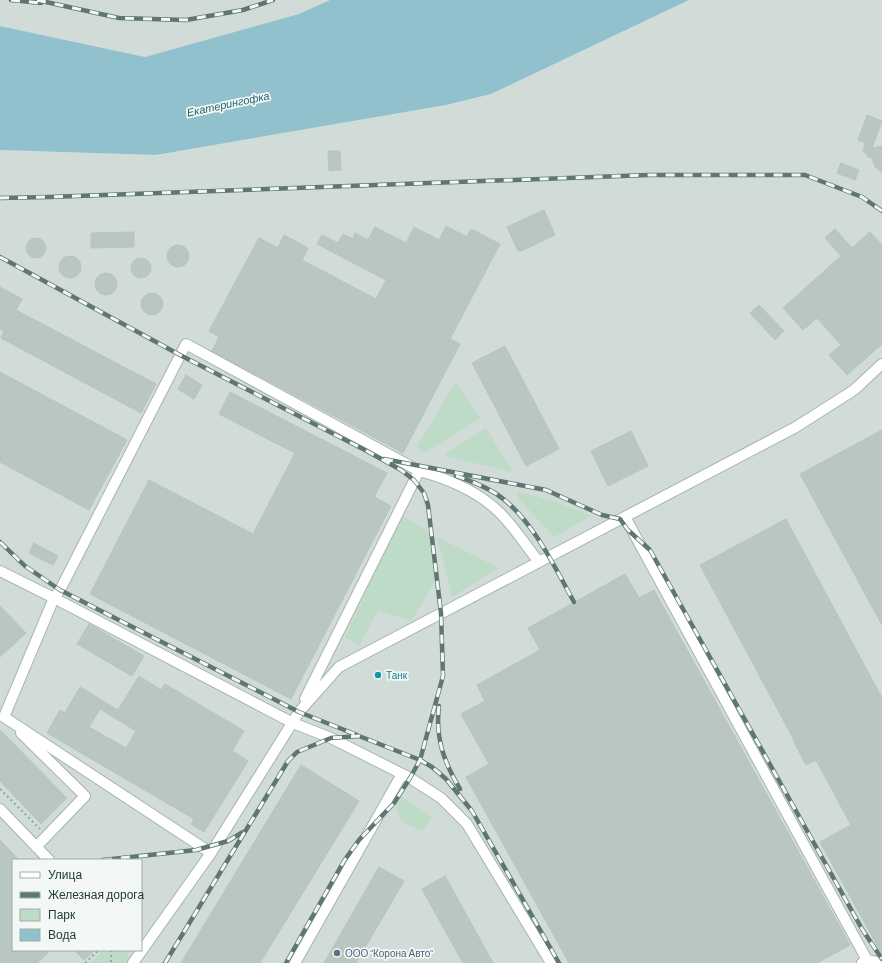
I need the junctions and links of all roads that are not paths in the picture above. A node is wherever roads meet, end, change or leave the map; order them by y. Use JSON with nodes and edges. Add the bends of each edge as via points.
{"nodes":[{"id":1,"x":882,"y":364,"type":"edge"},
{"id":2,"x":419,"y":471,"type":"junction"},
{"id":3,"x":625,"y":517,"type":"junction"},
{"id":4,"x":539,"y":562,"type":"junction"},
{"id":5,"x":0,"y":571,"type":"edge"},
{"id":6,"x":54,"y":598,"type":"junction"},
{"id":7,"x":299,"y":712,"type":"junction"},
{"id":8,"x":2,"y":715,"type":"edge"},
{"id":9,"x":293,"y":723,"type":"junction"},
{"id":10,"x":402,"y":774,"type":"junction"},
{"id":11,"x":0,"y":809,"type":"edge"},
{"id":12,"x":36,"y":846,"type":"junction"},
{"id":13,"x":211,"y":853,"type":"junction"},
{"id":14,"x":48,"y":859,"type":"edge"},
{"id":15,"x":142,"y":947,"type":"edge"},
{"id":16,"x":138,"y":952,"type":"edge"},
{"id":17,"x":864,"y":962,"type":"edge"},
{"id":18,"x":133,"y":963,"type":"edge"},
{"id":19,"x":296,"y":963,"type":"edge"},
{"id":20,"x":551,"y":963,"type":"edge"},
{"id":21,"x":882,"y":963,"type":"edge"}],
"edges":[{"from":1,"to":3,"type":"lane","via":[[854,390],[796,427]]},
{"from":2,"to":4,"type":"lane","via":[[462,487],[487,501],[501,514]]},
{"from":2,"to":6,"type":"lane","via":[[186,344]]},
{"from":2,"to":7,"type":"lane"},
{"from":3,"to":4,"type":"lane"},
{"from":3,"to":17,"type":"lane"},
{"from":4,"to":7,"type":"lane","via":[[339,667]]},
{"from":5,"to":6,"type":"lane"},
{"from":6,"to":8,"type":"lane"},
{"from":6,"to":9,"type":"lane"},
{"from":7,"to":9,"type":"lane"},
{"from":8,"to":12,"type":"lane","via":[[85,796]]},
{"from":8,"to":13,"type":"lane"},
{"from":9,"to":10,"type":"lane","via":[[331,738]]},
{"from":9,"to":13,"type":"lane"},
{"from":10,"to":19,"type":"lane"},
{"from":10,"to":20,"type":"lane","via":[[440,798],[467,824]]},
{"from":11,"to":12,"type":"lane"},
{"from":12,"to":14,"type":"lane"},
{"from":13,"to":15,"type":"lane"},
{"from":16,"to":18,"type":"lane"},
{"from":17,"to":21,"type":"lane"}]}
